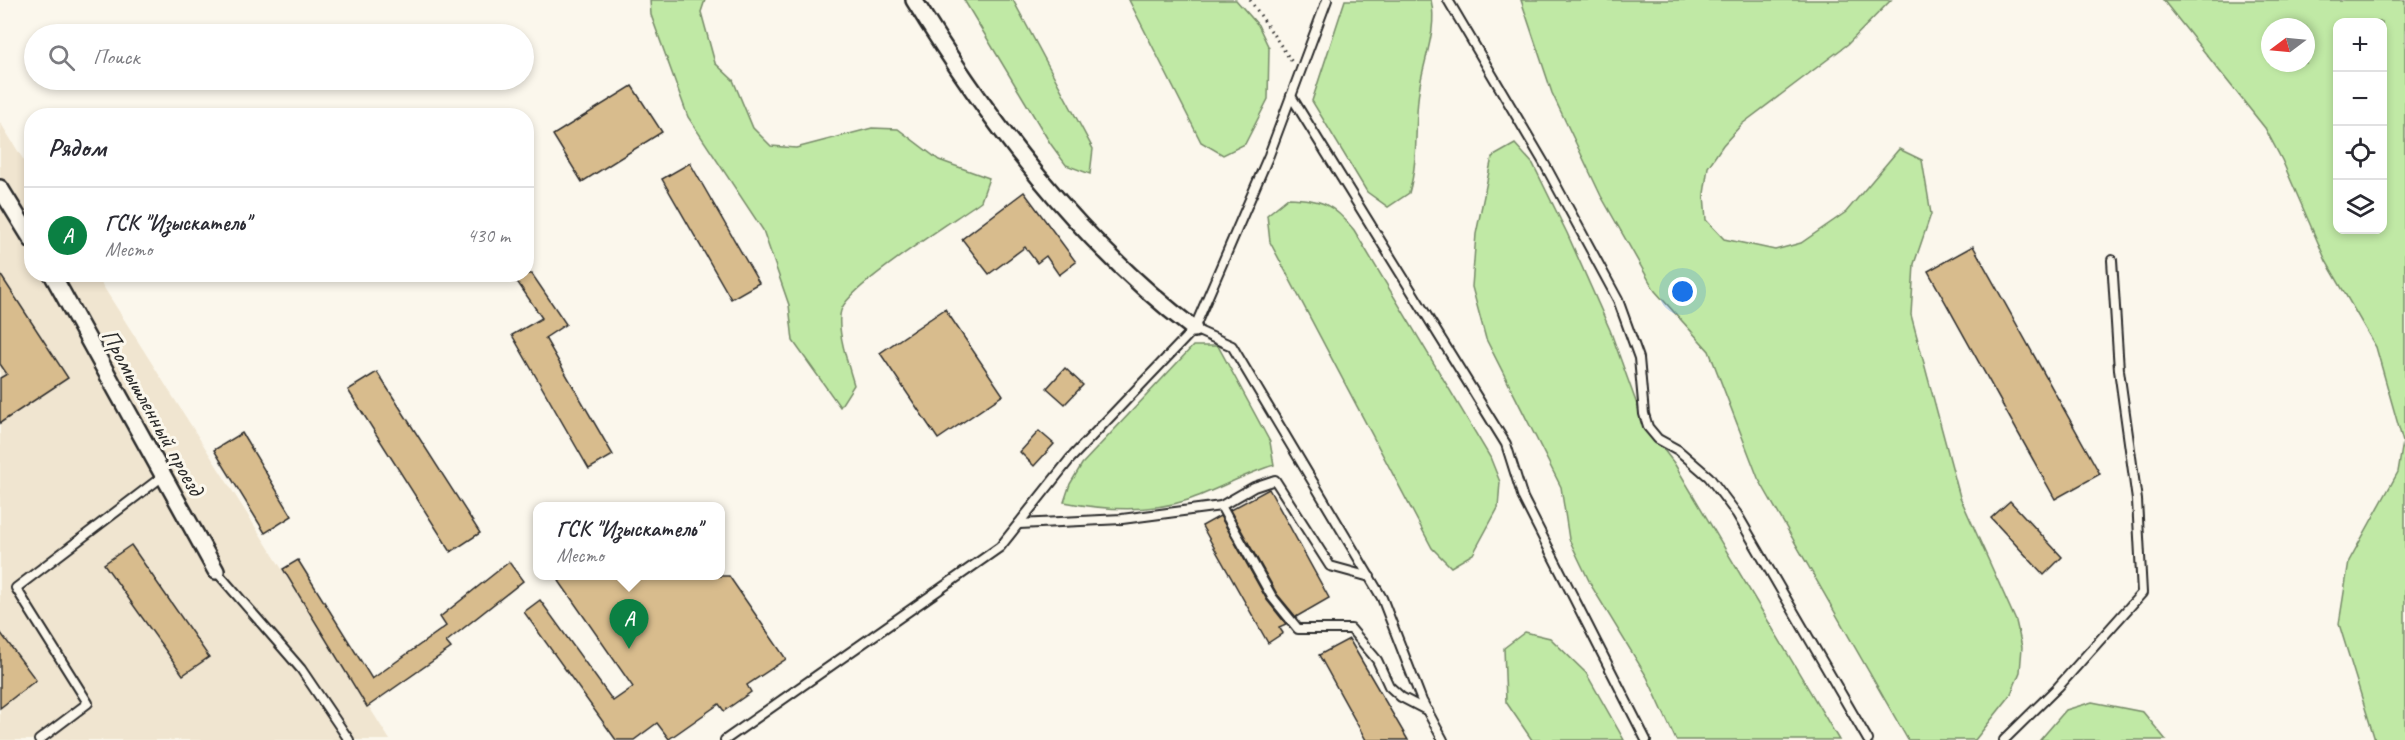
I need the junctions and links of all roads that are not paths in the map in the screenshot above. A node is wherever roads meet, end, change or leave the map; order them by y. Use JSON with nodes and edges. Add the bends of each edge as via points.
{"nodes":[{"id":1,"x":914,"y":0,"type":"edge"},
{"id":2,"x":1327,"y":0,"type":"edge"},
{"id":3,"x":1448,"y":0,"type":"edge"},
{"id":4,"x":1291,"y":96,"type":"junction"},
{"id":5,"x":0,"y":188,"type":"edge"},
{"id":6,"x":24,"y":227,"type":"edge"},
{"id":7,"x":2112,"y":260,"type":"dead end"},
{"id":8,"x":56,"y":282,"type":"edge"},
{"id":9,"x":1194,"y":329,"type":"junction"},
{"id":10,"x":163,"y":476,"type":"junction"},
{"id":11,"x":1221,"y":506,"type":"junction"},
{"id":12,"x":1019,"y":524,"type":"junction"},
{"id":13,"x":216,"y":571,"type":"joint"},
{"id":14,"x":1370,"y":577,"type":"junction"},
{"id":15,"x":1428,"y":711,"type":"junction"},
{"id":16,"x":39,"y":740,"type":"edge"},
{"id":17,"x":349,"y":740,"type":"edge"},
{"id":18,"x":725,"y":740,"type":"edge"},
{"id":19,"x":1443,"y":740,"type":"edge"},
{"id":20,"x":1646,"y":740,"type":"edge"},
{"id":21,"x":1868,"y":740,"type":"edge"},
{"id":22,"x":2004,"y":740,"type":"edge"}],
"edges":[{"from":1,"to":9,"type":"street","via":[[948,56],[1065,207],[1101,249]]},
{"from":2,"to":4,"type":"lane"},
{"from":3,"to":21,"type":"lane","via":[[1544,163],[1617,300],[1639,358],[1648,427],[1709,477],[1737,514]]},
{"from":4,"to":9,"type":"lane"},
{"from":4,"to":20,"type":"lane","via":[[1506,444],[1523,498]]},
{"from":5,"to":6,"type":"street"},
{"from":7,"to":22,"type":"lane","via":[[2119,370],[2137,500],[2142,593],[2058,687]]},
{"from":8,"to":10,"type":"street","name":"Промышленный проезд"},
{"from":9,"to":12,"type":"lane","via":[[1070,459]]},
{"from":9,"to":14,"type":"lane","via":[[1232,346]]},
{"from":10,"to":13,"type":"street","name":"Промышленный проезд"},
{"from":10,"to":16,"type":"lane","via":[[16,588],[88,703]]},
{"from":11,"to":12,"type":"lane","via":[[1122,519]]},
{"from":11,"to":14,"type":"lane","via":[[1275,480],[1330,566]]},
{"from":11,"to":15,"type":"lane","via":[[1272,597],[1298,629],[1350,629],[1377,660],[1389,686]]},
{"from":12,"to":18,"type":"lane","via":[[1000,547]]},
{"from":13,"to":17,"type":"lane","via":[[301,669]]},
{"from":14,"to":15,"type":"lane"},
{"from":15,"to":19,"type":"lane"}]}
